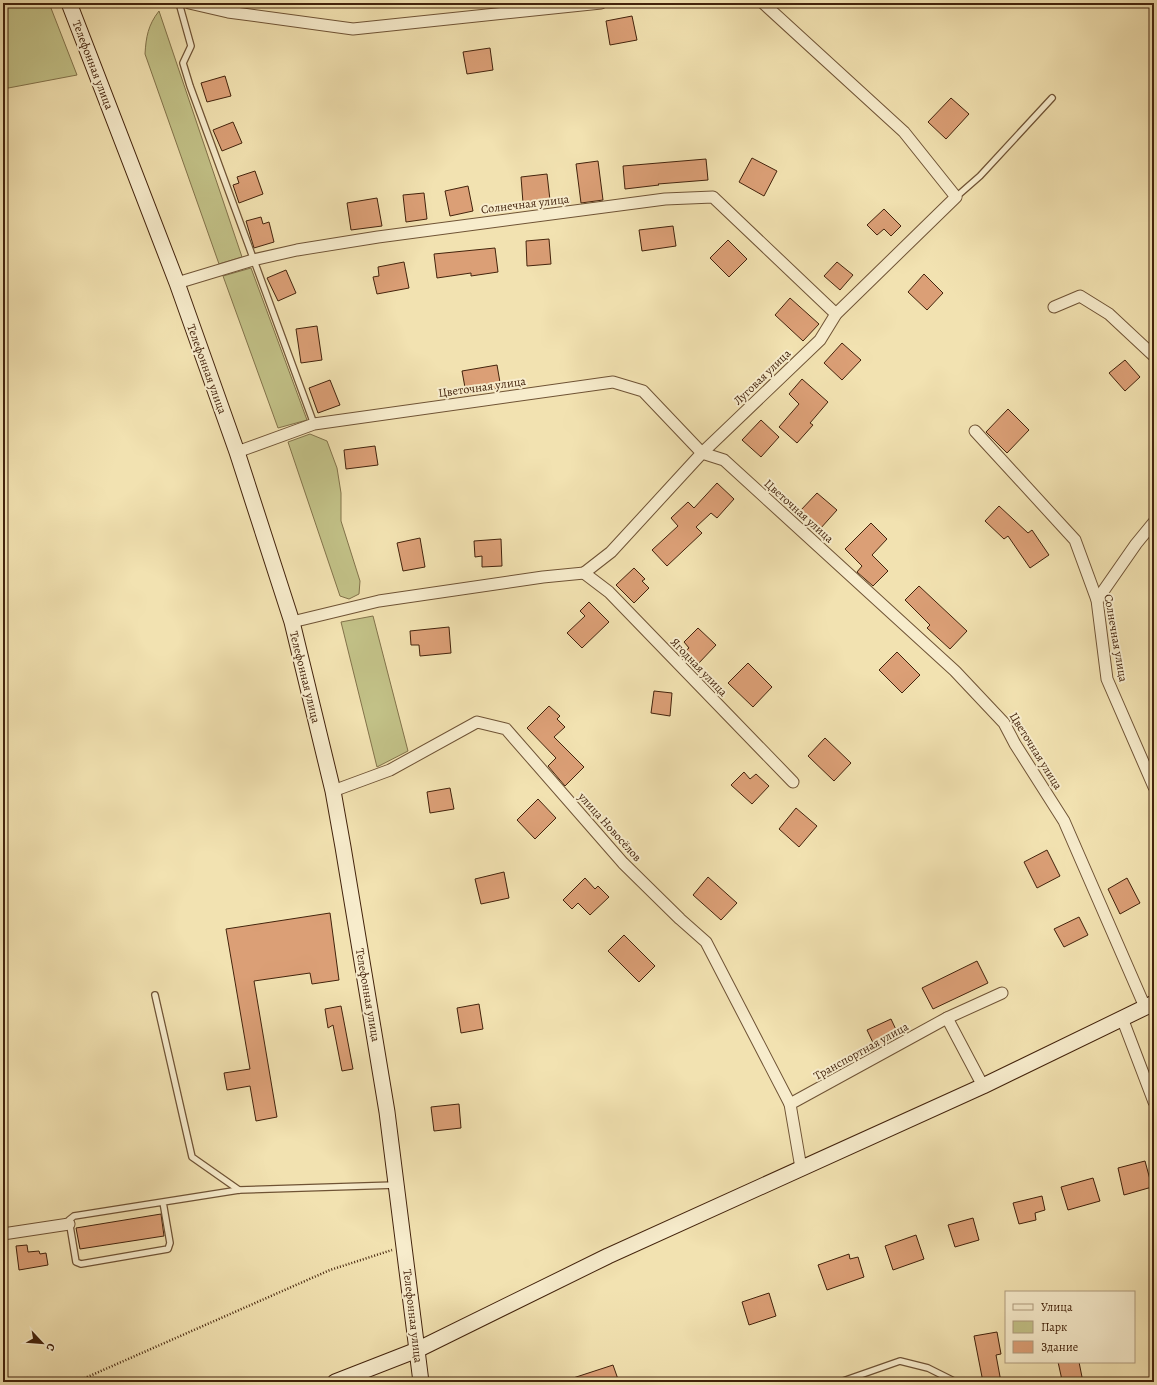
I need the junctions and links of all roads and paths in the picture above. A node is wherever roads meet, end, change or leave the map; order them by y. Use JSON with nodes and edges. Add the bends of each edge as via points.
{"nodes":[{"id":1,"x":69,"y":3,"type":"edge"},
{"id":2,"x":179,"y":3,"type":"edge"},
{"id":3,"x":189,"y":3,"type":"edge"},
{"id":4,"x":601,"y":3,"type":"edge"},
{"id":5,"x":763,"y":3,"type":"edge"},
{"id":6,"x":1052,"y":98,"type":"dead end"},
{"id":7,"x":956,"y":197,"type":"junction"},
{"id":8,"x":253,"y":260,"type":"junction"},
{"id":9,"x":177,"y":283,"type":"junction"},
{"id":10,"x":1054,"y":307,"type":"dead end"},
{"id":11,"x":836,"y":314,"type":"junction"},
{"id":12,"x":1154,"y":356,"type":"edge"},
{"id":13,"x":314,"y":424,"type":"junction"},
{"id":14,"x":975,"y":431,"type":"dead end"},
{"id":15,"x":237,"y":452,"type":"junction"},
{"id":16,"x":702,"y":453,"type":"junction"},
{"id":17,"x":1154,"y":522,"type":"edge"},
{"id":18,"x":584,"y":574,"type":"junction"},
{"id":19,"x":1097,"y":600,"type":"junction"},
{"id":20,"x":292,"y":622,"type":"junction"},
{"id":21,"x":793,"y":782,"type":"dead end"},
{"id":22,"x":1154,"y":787,"type":"edge"},
{"id":23,"x":333,"y":791,"type":"junction"},
{"id":24,"x":1002,"y":993,"type":"dead end"},
{"id":25,"x":155,"y":996,"type":"dead end"},
{"id":26,"x":1149,"y":1005,"type":"edge"},
{"id":27,"x":946,"y":1018,"type":"junction"},
{"id":28,"x":1122,"y":1018,"type":"junction"},
{"id":29,"x":983,"y":1086,"type":"junction"},
{"id":30,"x":1154,"y":1102,"type":"edge"},
{"id":31,"x":790,"y":1104,"type":"junction"},
{"id":32,"x":801,"y":1168,"type":"junction"},
{"id":33,"x":396,"y":1185,"type":"junction"},
{"id":34,"x":239,"y":1190,"type":"junction"},
{"id":35,"x":164,"y":1202,"type":"junction"},
{"id":36,"x":69,"y":1224,"type":"junction"},
{"id":37,"x":3,"y":1234,"type":"edge"},
{"id":38,"x":404,"y":1247,"type":"junction"},
{"id":39,"x":417,"y":1350,"type":"junction"},
{"id":40,"x":76,"y":1382,"type":"edge"},
{"id":41,"x":335,"y":1382,"type":"edge"},
{"id":42,"x":421,"y":1382,"type":"edge"},
{"id":43,"x":840,"y":1382,"type":"edge"},
{"id":44,"x":956,"y":1382,"type":"edge"}],
"edges":[{"from":1,"to":9,"type":"street","name":"Телефонная улица"},
{"from":2,"to":8,"type":"lane","via":[[191,46],[183,63]]},
{"from":3,"to":4,"type":"street","via":[[228,12],[354,29]]},
{"from":5,"to":7,"type":"street","via":[[904,132]]},
{"from":6,"to":7,"type":"lane","via":[[980,176]]},
{"from":7,"to":11,"type":"street","name":"Луговая улица"},
{"from":8,"to":9,"type":"street","name":"Солнечная улица"},
{"from":8,"to":11,"type":"street","name":"Солнечная улица","via":[[378,236],[665,199],[713,197]]},
{"from":8,"to":13,"type":"lane"},
{"from":9,"to":15,"type":"street","name":"Телефонная улица"},
{"from":10,"to":12,"type":"street","via":[[1080,296],[1108,314]]},
{"from":11,"to":16,"type":"street","name":"Луговая улица","via":[[820,340]]},
{"from":13,"to":15,"type":"street","name":"Цветочная улица"},
{"from":13,"to":16,"type":"street","name":"Цветочная улица","via":[[613,382],[643,391]]},
{"from":14,"to":19,"type":"street","name":"Солнечная улица","via":[[1075,540]]},
{"from":15,"to":20,"type":"street","name":"Телефонная улица"},
{"from":16,"to":18,"type":"street","name":"Луговая улица","via":[[610,552]]},
{"from":16,"to":26,"type":"street","name":"Цветочная улица","via":[[724,460],[955,671],[1004,723],[1064,821]]},
{"from":17,"to":19,"type":"street"},
{"from":18,"to":20,"type":"street","via":[[543,577],[379,601]]},
{"from":18,"to":21,"type":"street","name":"Ягодная улица","via":[[609,592]]},
{"from":19,"to":22,"type":"street","name":"Солнечная улица","via":[[1107,679]]},
{"from":20,"to":23,"type":"street","name":"Телефонная улица"},
{"from":23,"to":31,"type":"street","name":"улица Новосёлов","via":[[390,770],[477,722],[506,729],[623,863],[706,942]]},
{"from":23,"to":33,"type":"street","name":"Телефонная улица","via":[[387,1112]]},
{"from":24,"to":27,"type":"street","name":"Транспортная улица"},
{"from":25,"to":34,"type":"lane","via":[[192,1157]]},
{"from":26,"to":28,"type":"street"},
{"from":27,"to":29,"type":"street"},
{"from":27,"to":31,"type":"street","name":"Транспортная улица"},
{"from":28,"to":29,"type":"street"},
{"from":28,"to":30,"type":"street"},
{"from":29,"to":32,"type":"street"},
{"from":31,"to":32,"type":"street"},
{"from":32,"to":39,"type":"street","via":[[608,1256]]},
{"from":33,"to":34,"type":"lane"},
{"from":33,"to":38,"type":"street","name":"Телефонная улица"},
{"from":34,"to":35,"type":"lane"},
{"from":35,"to":36,"type":"lane","via":[[74,1216],[69,1220]]},
{"from":35,"to":36,"type":"lane","via":[[170,1243],[165,1250],[78,1264]]},
{"from":36,"to":37,"type":"street"},
{"from":38,"to":39,"type":"street","name":"Телефонная улица"},
{"from":38,"to":40,"type":"path","via":[[330,1270]]},
{"from":39,"to":41,"type":"street"},
{"from":39,"to":42,"type":"street","name":"Телефонная улица"},
{"from":43,"to":44,"type":"lane","via":[[900,1361],[928,1368]]}]}
